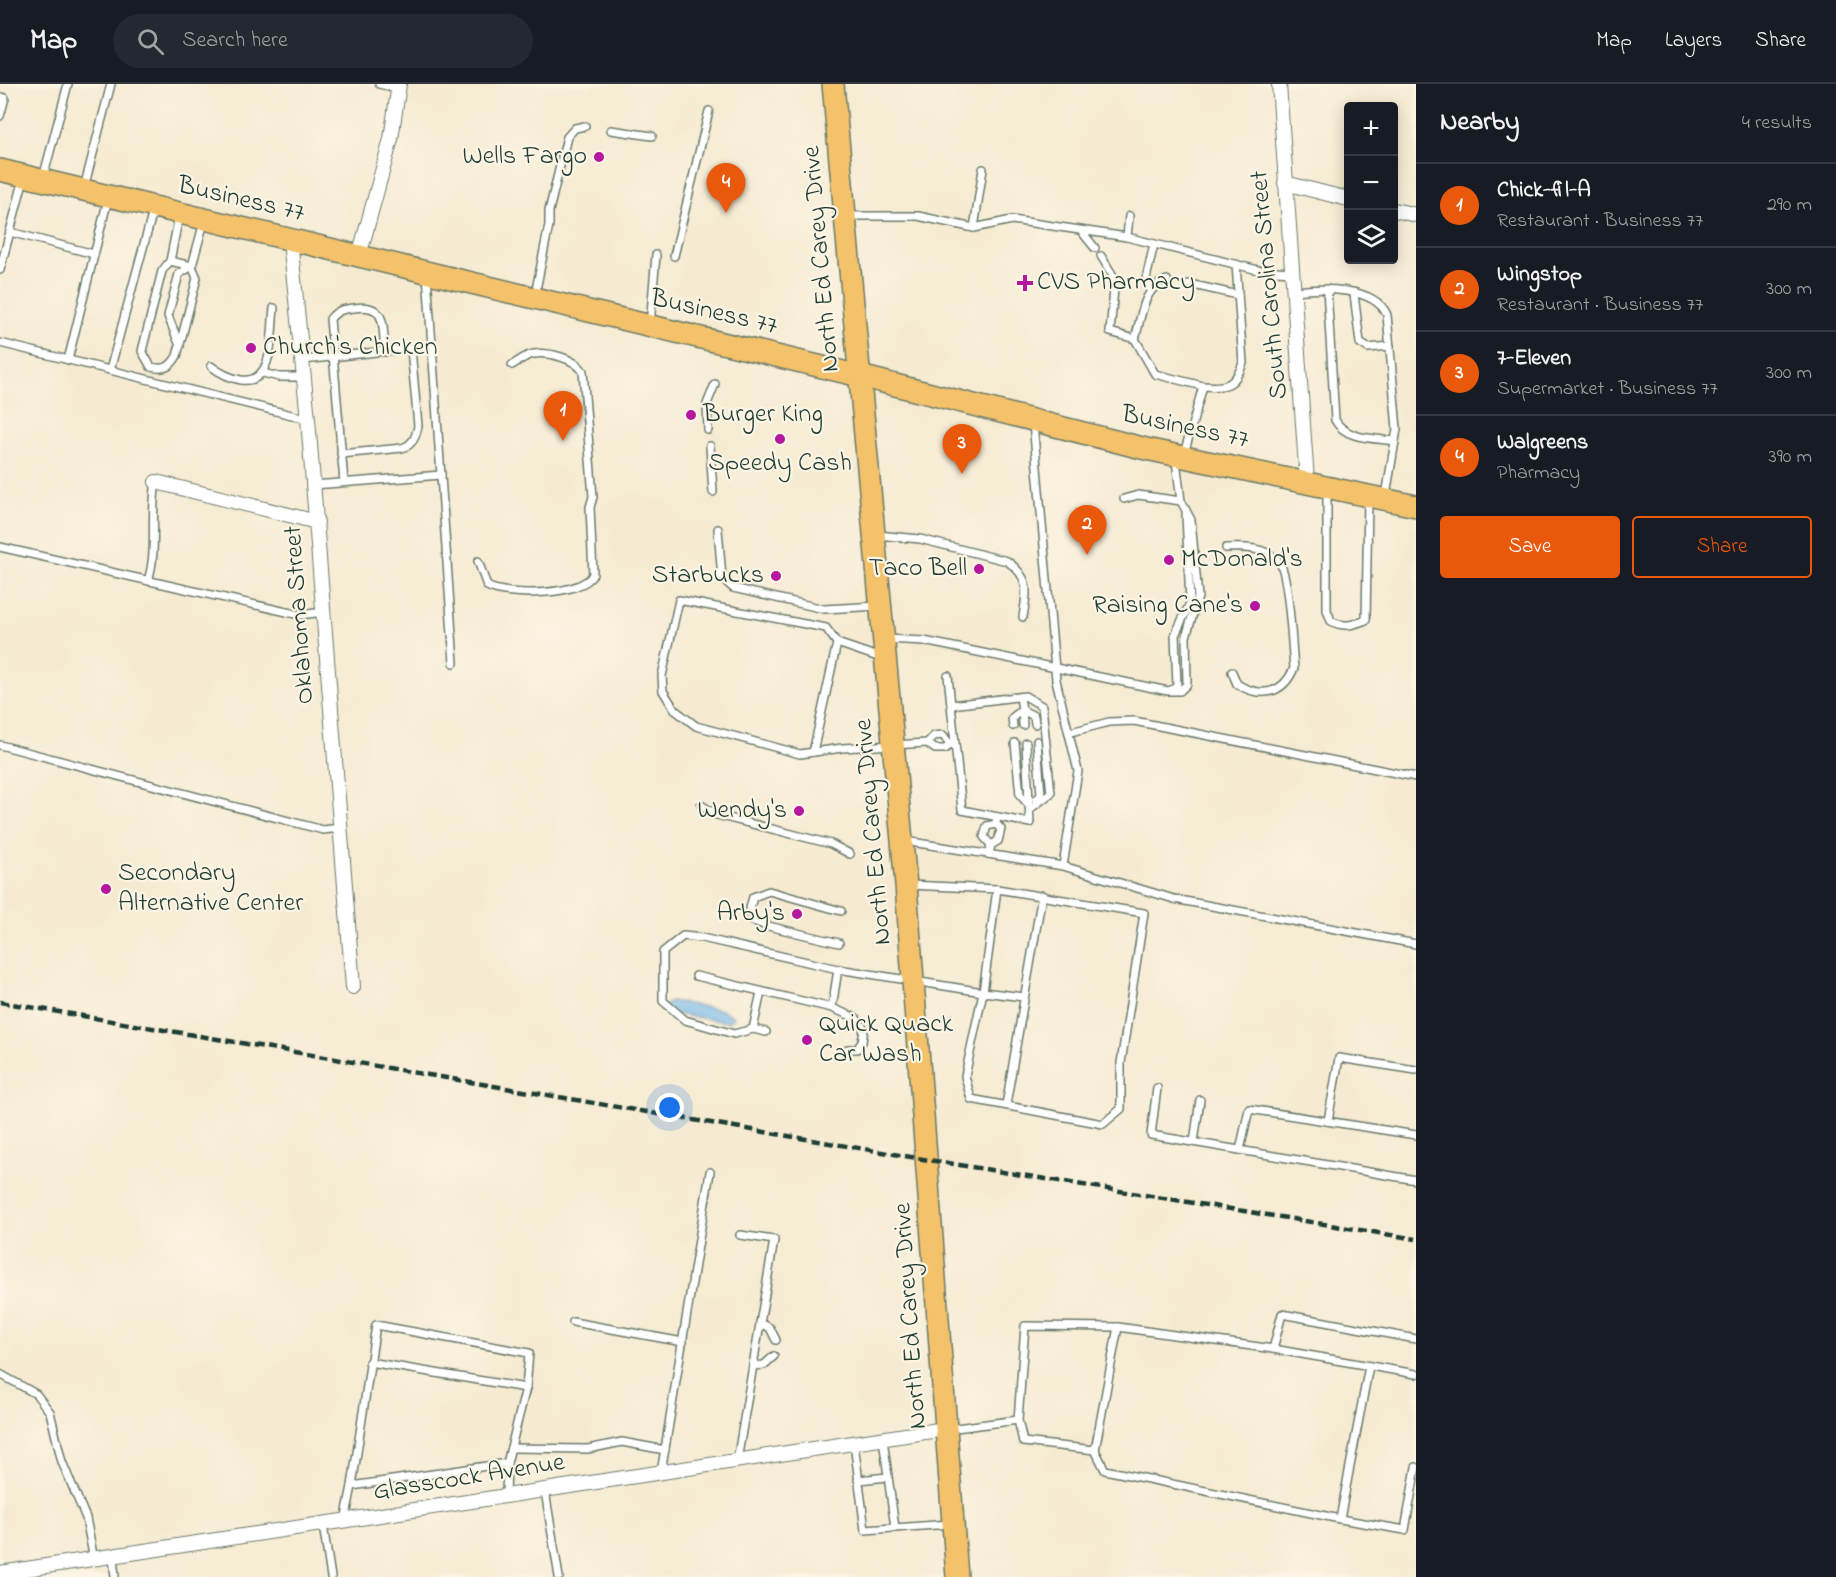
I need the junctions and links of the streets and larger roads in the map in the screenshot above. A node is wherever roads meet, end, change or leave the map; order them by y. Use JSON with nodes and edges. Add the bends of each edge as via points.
{"nodes":[{"id":1,"x":833,"y":84,"type":"edge"},
{"id":2,"x":1279,"y":84,"type":"edge"},
{"id":3,"x":399,"y":86,"type":"edge"},
{"id":4,"x":0,"y":170,"type":"edge"},
{"id":5,"x":1285,"y":183,"type":"junction"},
{"id":6,"x":1344,"y":198,"type":"edge"},
{"id":7,"x":1398,"y":211,"type":"edge"},
{"id":8,"x":1416,"y":215,"type":"edge"},
{"id":9,"x":290,"y":240,"type":"junction"},
{"id":10,"x":359,"y":256,"type":"junction"},
{"id":11,"x":860,"y":376,"type":"junction"},
{"id":12,"x":156,"y":482,"type":"road end"},
{"id":13,"x":1317,"y":483,"type":"junction"},
{"id":14,"x":1416,"y":506,"type":"edge"},
{"id":15,"x":317,"y":522,"type":"junction"},
{"id":16,"x":353,"y":987,"type":"dead end"},
{"id":17,"x":945,"y":1429,"type":"junction"},
{"id":18,"x":0,"y":1574,"type":"edge"},
{"id":19,"x":957,"y":1577,"type":"edge"}],
"edges":[{"from":1,"to":11,"type":"main road","name":"North Ed Carey Drive"},
{"from":2,"to":5,"type":"street","name":"South Carolina Street"},
{"from":3,"to":10,"type":"street","via":[[391,139]]},
{"from":4,"to":9,"type":"main road","name":"Business 77"},
{"from":5,"to":6,"type":"street"},
{"from":5,"to":13,"type":"street","name":"South Carolina Street"},
{"from":7,"to":8,"type":"street"},
{"from":9,"to":10,"type":"main road","name":"Business 77"},
{"from":9,"to":15,"type":"street","name":"Oklahoma Street"},
{"from":10,"to":11,"type":"main road","name":"Business 77"},
{"from":11,"to":13,"type":"main road","name":"Business 77","via":[[1180,456]]},
{"from":11,"to":17,"type":"main road","name":"North Ed Carey Drive","via":[[914,982]]},
{"from":12,"to":15,"type":"street"},
{"from":13,"to":14,"type":"main road","name":"Business 77"},
{"from":15,"to":16,"type":"street","name":"Oklahoma Street"},
{"from":17,"to":18,"type":"street","name":"Glasscock Avenue"},
{"from":17,"to":19,"type":"main road","name":"North Ed Carey Drive"}]}
